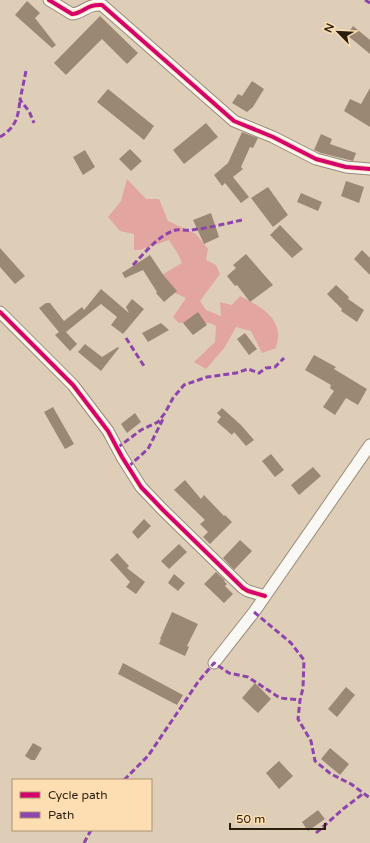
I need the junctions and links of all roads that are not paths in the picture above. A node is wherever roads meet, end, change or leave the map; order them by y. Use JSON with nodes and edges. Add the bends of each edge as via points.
{"nodes":[{"id":1,"x":49,"y":0,"type":"edge"},
{"id":2,"x":370,"y":169,"type":"edge"},
{"id":3,"x":0,"y":312,"type":"edge"},
{"id":4,"x":370,"y":444,"type":"edge"},
{"id":5,"x":265,"y":596,"type":"junction"},
{"id":6,"x":214,"y":663,"type":"dead end"}],
"edges":[{"from":1,"to":2,"type":"street","via":[[72,14],[90,6],[102,5],[234,121],[316,159],[346,167]]},
{"from":3,"to":5,"type":"street","via":[[73,385],[108,431],[142,487],[162,509],[244,588]]},
{"from":4,"to":5,"type":"street"},
{"from":5,"to":6,"type":"street"}]}
